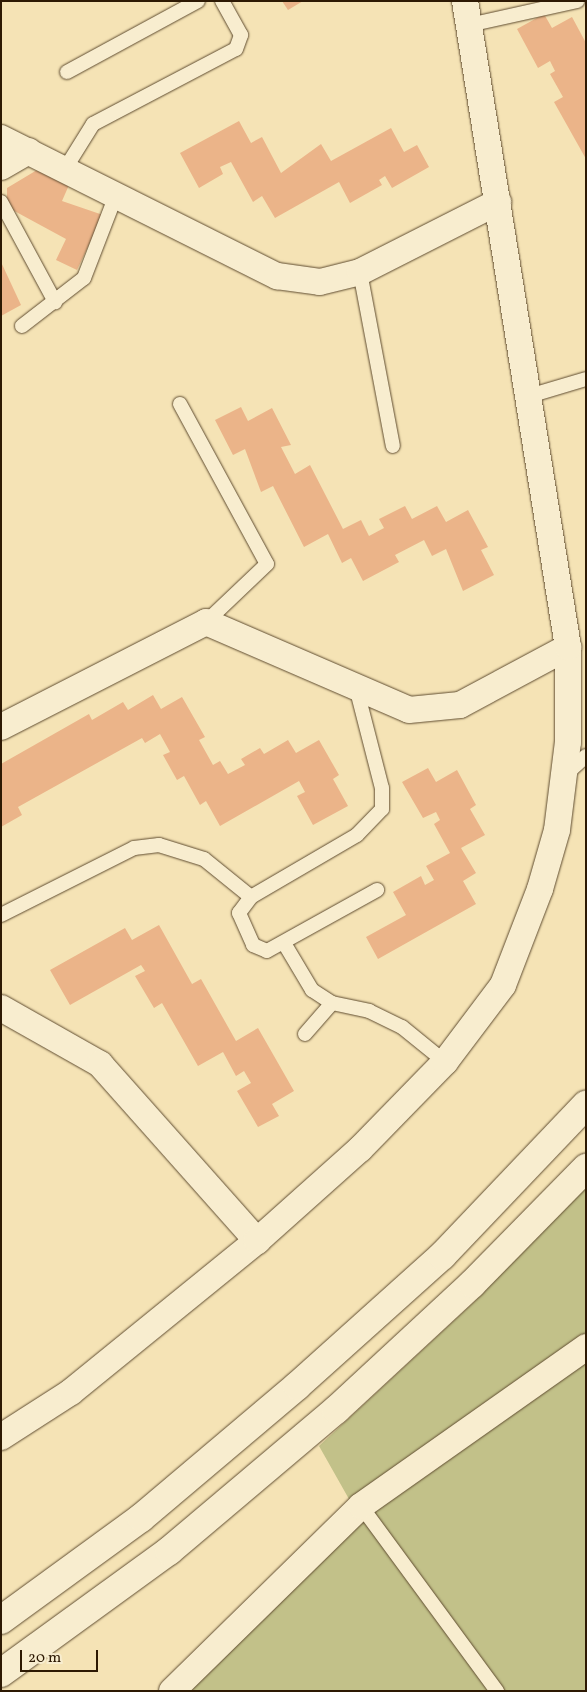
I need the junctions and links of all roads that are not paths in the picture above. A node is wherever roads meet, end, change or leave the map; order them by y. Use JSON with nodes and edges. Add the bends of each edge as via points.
{"nodes":[{"id":1,"x":198,"y":1,"type":"edge"},
{"id":2,"x":222,"y":1,"type":"edge"},
{"id":3,"x":577,"y":1,"type":"edge"},
{"id":4,"x":467,"y":13,"type":"edge"},
{"id":5,"x":68,"y":72,"type":"dead end"},
{"id":6,"x":1,"y":138,"type":"edge"},
{"id":7,"x":29,"y":151,"type":"junction"},
{"id":8,"x":1,"y":167,"type":"edge"},
{"id":9,"x":65,"y":169,"type":"junction"},
{"id":10,"x":116,"y":196,"type":"junction"},
{"id":11,"x":1,"y":202,"type":"edge"},
{"id":12,"x":498,"y":202,"type":"junction"},
{"id":13,"x":360,"y":272,"type":"junction"},
{"id":14,"x":55,"y":302,"type":"junction"},
{"id":15,"x":22,"y":326,"type":"dead end"},
{"id":16,"x":586,"y":380,"type":"edge"},
{"id":17,"x":529,"y":396,"type":"junction"},
{"id":18,"x":180,"y":404,"type":"dead end"},
{"id":19,"x":393,"y":446,"type":"dead end"},
{"id":20,"x":206,"y":622,"type":"junction"},
{"id":21,"x":568,"y":647,"type":"junction"},
{"id":22,"x":356,"y":688,"type":"junction"},
{"id":23,"x":1,"y":726,"type":"edge"},
{"id":24,"x":586,"y":756,"type":"edge"},
{"id":25,"x":564,"y":776,"type":"junction"},
{"id":26,"x":377,"y":890,"type":"dead end"},
{"id":27,"x":251,"y":897,"type":"junction"},
{"id":28,"x":1,"y":915,"type":"edge"},
{"id":29,"x":284,"y":943,"type":"junction"},
{"id":30,"x":332,"y":1003,"type":"junction"},
{"id":31,"x":1,"y":1008,"type":"edge"},
{"id":32,"x":305,"y":1034,"type":"dead end"},
{"id":33,"x":445,"y":1062,"type":"junction"},
{"id":34,"x":586,"y":1105,"type":"edge"},
{"id":35,"x":586,"y":1168,"type":"edge"},
{"id":36,"x":257,"y":1242,"type":"junction"},
{"id":37,"x":586,"y":1347,"type":"edge"},
{"id":38,"x":1,"y":1438,"type":"edge"},
{"id":39,"x":361,"y":1506,"type":"junction"},
{"id":40,"x":1,"y":1620,"type":"edge"},
{"id":41,"x":1,"y":1673,"type":"edge"},
{"id":42,"x":172,"y":1691,"type":"edge"},
{"id":43,"x":498,"y":1691,"type":"edge"}],
"edges":[{"from":1,"to":5,"type":"lane"},
{"from":2,"to":9,"type":"lane","via":[[241,35],[236,49],[93,124]]},
{"from":3,"to":4,"type":"lane"},
{"from":4,"to":12,"type":"street"},
{"from":6,"to":7,"type":"street"},
{"from":7,"to":8,"type":"street"},
{"from":7,"to":9,"type":"street"},
{"from":9,"to":10,"type":"street"},
{"from":10,"to":13,"type":"street","via":[[277,276],[320,282]]},
{"from":10,"to":14,"type":"lane","via":[[84,278]]},
{"from":11,"to":14,"type":"lane"},
{"from":12,"to":13,"type":"street"},
{"from":12,"to":17,"type":"street"},
{"from":13,"to":19,"type":"lane"},
{"from":14,"to":15,"type":"lane"},
{"from":16,"to":17,"type":"lane"},
{"from":17,"to":21,"type":"street"},
{"from":18,"to":20,"type":"lane","via":[[267,564]]},
{"from":20,"to":22,"type":"street"},
{"from":20,"to":23,"type":"street"},
{"from":21,"to":22,"type":"street","via":[[460,705],[409,710]]},
{"from":21,"to":25,"type":"street"},
{"from":22,"to":27,"type":"lane","via":[[382,788],[382,809],[357,835]]},
{"from":24,"to":25,"type":"lane"},
{"from":25,"to":33,"type":"street","via":[[550,855],[503,985]]},
{"from":26,"to":29,"type":"lane"},
{"from":27,"to":28,"type":"lane","via":[[204,859],[159,845],[134,848]]},
{"from":27,"to":29,"type":"lane","via":[[239,913],[253,945],[267,951]]},
{"from":29,"to":30,"type":"lane","via":[[312,990]]},
{"from":30,"to":32,"type":"lane"},
{"from":30,"to":33,"type":"lane","via":[[369,1011],[402,1027]]},
{"from":31,"to":36,"type":"street","via":[[100,1064]]},
{"from":33,"to":36,"type":"street","via":[[360,1149]]},
{"from":34,"to":40,"type":"main road","via":[[442,1256],[297,1386],[141,1518]]},
{"from":35,"to":41,"type":"main road","via":[[472,1284],[336,1410],[169,1551]]},
{"from":36,"to":38,"type":"street","via":[[71,1392]]},
{"from":37,"to":39,"type":"street"},
{"from":39,"to":42,"type":"street"},
{"from":39,"to":43,"type":"lane"}]}
